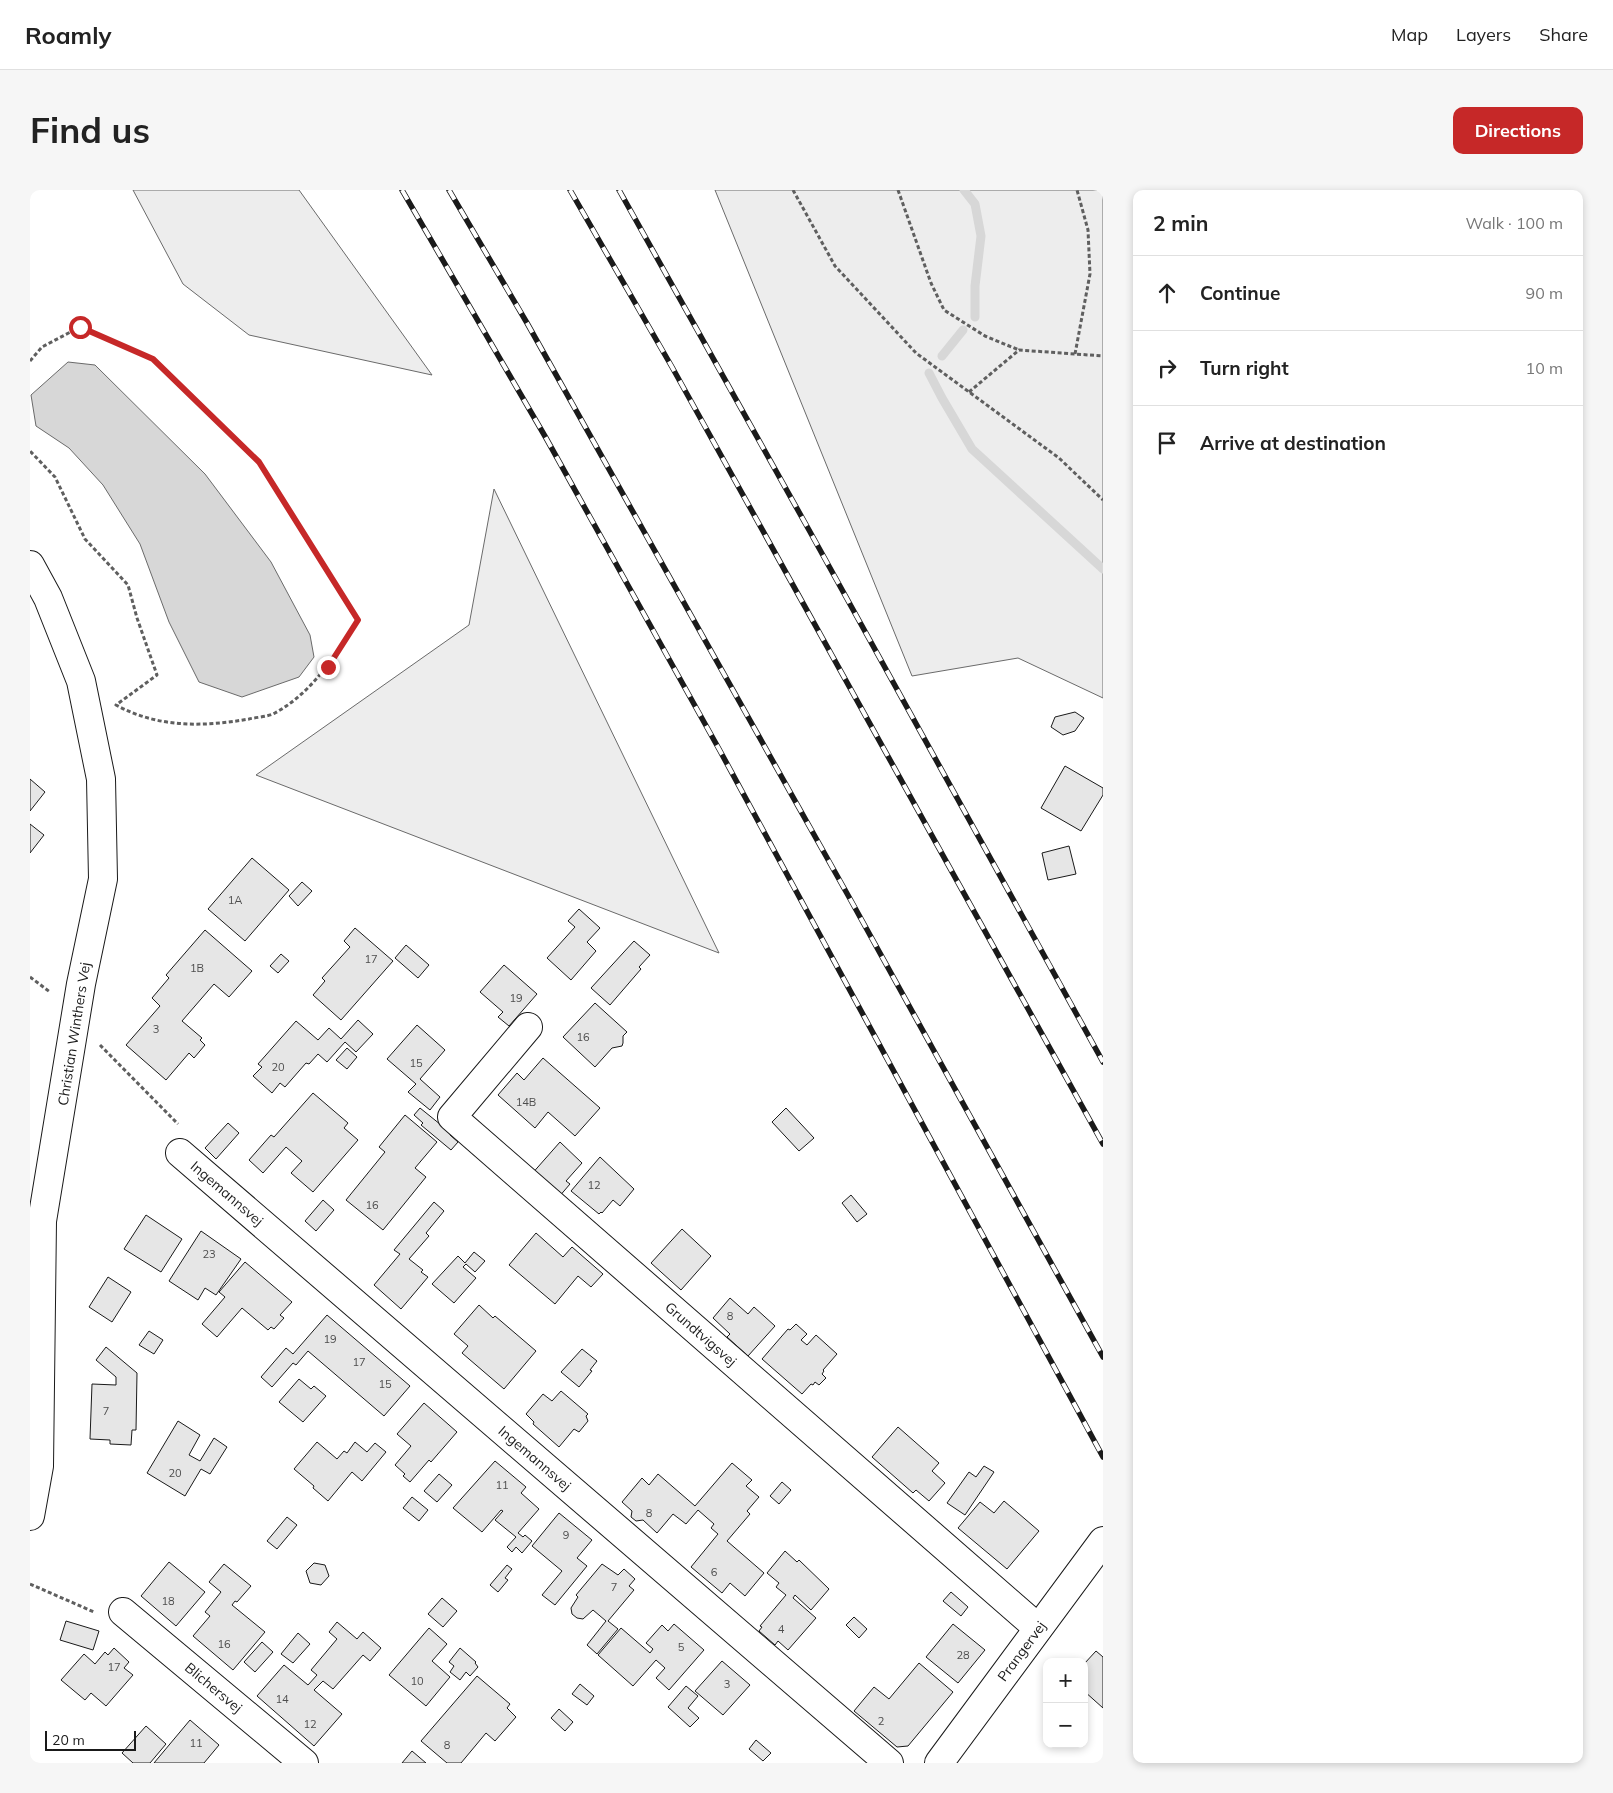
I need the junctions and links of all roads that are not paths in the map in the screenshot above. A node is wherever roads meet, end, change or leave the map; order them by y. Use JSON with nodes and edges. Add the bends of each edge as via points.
{"nodes":[{"id":1,"x":30,"y":565,"type":"edge"},
{"id":2,"x":528,"y":1027,"type":"dead end"},
{"id":3,"x":182,"y":1141,"type":"road end"},
{"id":4,"x":30,"y":1516,"type":"edge"},
{"id":5,"x":1103,"y":1541,"type":"edge"},
{"id":6,"x":123,"y":1612,"type":"road end"},
{"id":7,"x":1038,"y":1628,"type":"junction"},
{"id":8,"x":304,"y":1763,"type":"edge"},
{"id":9,"x":889,"y":1763,"type":"edge"},
{"id":10,"x":940,"y":1763,"type":"edge"}],
"edges":[{"from":1,"to":4,"type":"street","name":"Christian Winthers Vej","via":[[48,598],[81,681],[101,779],[103,879],[81,984],[42,1221],[39,1466]]},
{"from":2,"to":7,"type":"street","name":"Grundtvigsvej","via":[[452,1117]]},
{"from":3,"to":9,"type":"street","name":"Ingemannsvej"},
{"from":5,"to":7,"type":"street","name":"Prangervej"},
{"from":6,"to":8,"type":"street","name":"Blichersvej"},
{"from":7,"to":10,"type":"street","name":"Prangervej"}]}
